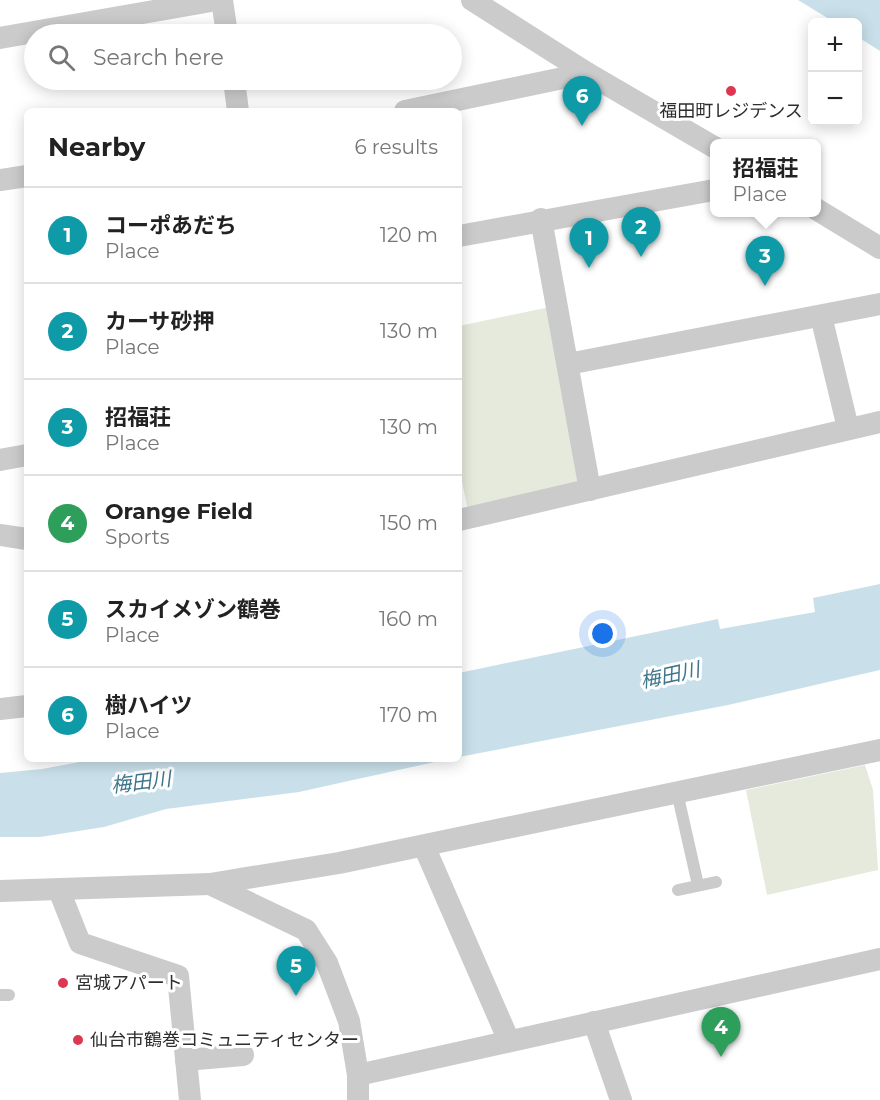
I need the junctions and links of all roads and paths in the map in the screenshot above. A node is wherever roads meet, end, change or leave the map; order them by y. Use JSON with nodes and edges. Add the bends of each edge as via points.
{"nodes":[{"id":1,"x":217,"y":0,"type":"edge"},
{"id":2,"x":222,"y":0,"type":"edge"},
{"id":3,"x":472,"y":0,"type":"edge"},
{"id":4,"x":111,"y":9,"type":"edge"},
{"id":5,"x":54,"y":24,"type":"edge"},
{"id":6,"x":226,"y":24,"type":"edge"},
{"id":7,"x":24,"y":32,"type":"edge"},
{"id":8,"x":0,"y":38,"type":"edge"},
{"id":9,"x":587,"y":73,"type":"junction"},
{"id":10,"x":235,"y":90,"type":"edge"},
{"id":11,"x":238,"y":108,"type":"edge"},
{"id":12,"x":419,"y":108,"type":"edge"},
{"id":13,"x":710,"y":145,"type":"edge"},
{"id":14,"x":24,"y":176,"type":"edge"},
{"id":15,"x":0,"y":180,"type":"edge"},
{"id":16,"x":710,"y":191,"type":"edge"},
{"id":17,"x":821,"y":212,"type":"edge"},
{"id":18,"x":541,"y":219,"type":"junction"},
{"id":19,"x":462,"y":235,"type":"edge"},
{"id":20,"x":880,"y":248,"type":"edge"},
{"id":21,"x":880,"y":304,"type":"edge"},
{"id":22,"x":821,"y":316,"type":"junction"},
{"id":23,"x":568,"y":364,"type":"junction"},
{"id":24,"x":880,"y":422,"type":"edge"},
{"id":25,"x":848,"y":428,"type":"junction"},
{"id":26,"x":24,"y":456,"type":"edge"},
{"id":27,"x":0,"y":460,"type":"edge"},
{"id":28,"x":590,"y":490,"type":"junction"},
{"id":29,"x":462,"y":519,"type":"edge"},
{"id":30,"x":0,"y":535,"type":"edge"},
{"id":31,"x":24,"y":539,"type":"edge"},
{"id":32,"x":24,"y":706,"type":"edge"},
{"id":33,"x":0,"y":709,"type":"edge"},
{"id":34,"x":880,"y":750,"type":"edge"},
{"id":35,"x":677,"y":792,"type":"junction"},
{"id":36,"x":424,"y":846,"type":"junction"},
{"id":37,"x":716,"y":882,"type":"dead end"},
{"id":38,"x":210,"y":884,"type":"junction"},
{"id":39,"x":698,"y":885,"type":"junction"},
{"id":40,"x":59,"y":890,"type":"junction"},
{"id":41,"x":678,"y":890,"type":"dead end"},
{"id":42,"x":0,"y":891,"type":"edge"},
{"id":43,"x":880,"y":959,"type":"edge"},
{"id":44,"x":594,"y":1022,"type":"junction"},
{"id":45,"x":509,"y":1041,"type":"junction"},
{"id":46,"x":243,"y":1055,"type":"dead end"},
{"id":47,"x":186,"y":1060,"type":"junction"},
{"id":48,"x":358,"y":1075,"type":"junction"},
{"id":49,"x":190,"y":1100,"type":"edge"},
{"id":50,"x":358,"y":1100,"type":"edge"},
{"id":51,"x":621,"y":1100,"type":"edge"}],
"edges":[{"from":1,"to":4,"type":"street"},
{"from":2,"to":6,"type":"street"},
{"from":3,"to":9,"type":"street"},
{"from":4,"to":5,"type":"street"},
{"from":7,"to":8,"type":"street"},
{"from":9,"to":12,"type":"street"},
{"from":9,"to":13,"type":"street"},
{"from":10,"to":11,"type":"street"},
{"from":14,"to":15,"type":"street"},
{"from":16,"to":18,"type":"street"},
{"from":17,"to":20,"type":"street"},
{"from":18,"to":19,"type":"street"},
{"from":18,"to":23,"type":"street"},
{"from":21,"to":22,"type":"street"},
{"from":22,"to":23,"type":"street"},
{"from":22,"to":25,"type":"street"},
{"from":23,"to":28,"type":"street"},
{"from":24,"to":25,"type":"street"},
{"from":25,"to":28,"type":"street"},
{"from":26,"to":27,"type":"street"},
{"from":28,"to":29,"type":"street"},
{"from":30,"to":31,"type":"street"},
{"from":32,"to":33,"type":"street"},
{"from":34,"to":35,"type":"street"},
{"from":35,"to":36,"type":"street"},
{"from":35,"to":39,"type":"lane"},
{"from":36,"to":38,"type":"street"},
{"from":36,"to":45,"type":"street"},
{"from":37,"to":39,"type":"lane"},
{"from":38,"to":40,"type":"street"},
{"from":38,"to":48,"type":"street","via":[[306,930],[327,963],[349,1021]]},
{"from":39,"to":41,"type":"lane"},
{"from":40,"to":42,"type":"street"},
{"from":40,"to":47,"type":"street","via":[[80,943],[178,976]]},
{"from":43,"to":44,"type":"street"},
{"from":44,"to":45,"type":"street"},
{"from":44,"to":51,"type":"street"},
{"from":45,"to":48,"type":"street"},
{"from":46,"to":47,"type":"street"},
{"from":47,"to":49,"type":"street"},
{"from":48,"to":50,"type":"street"}]}
